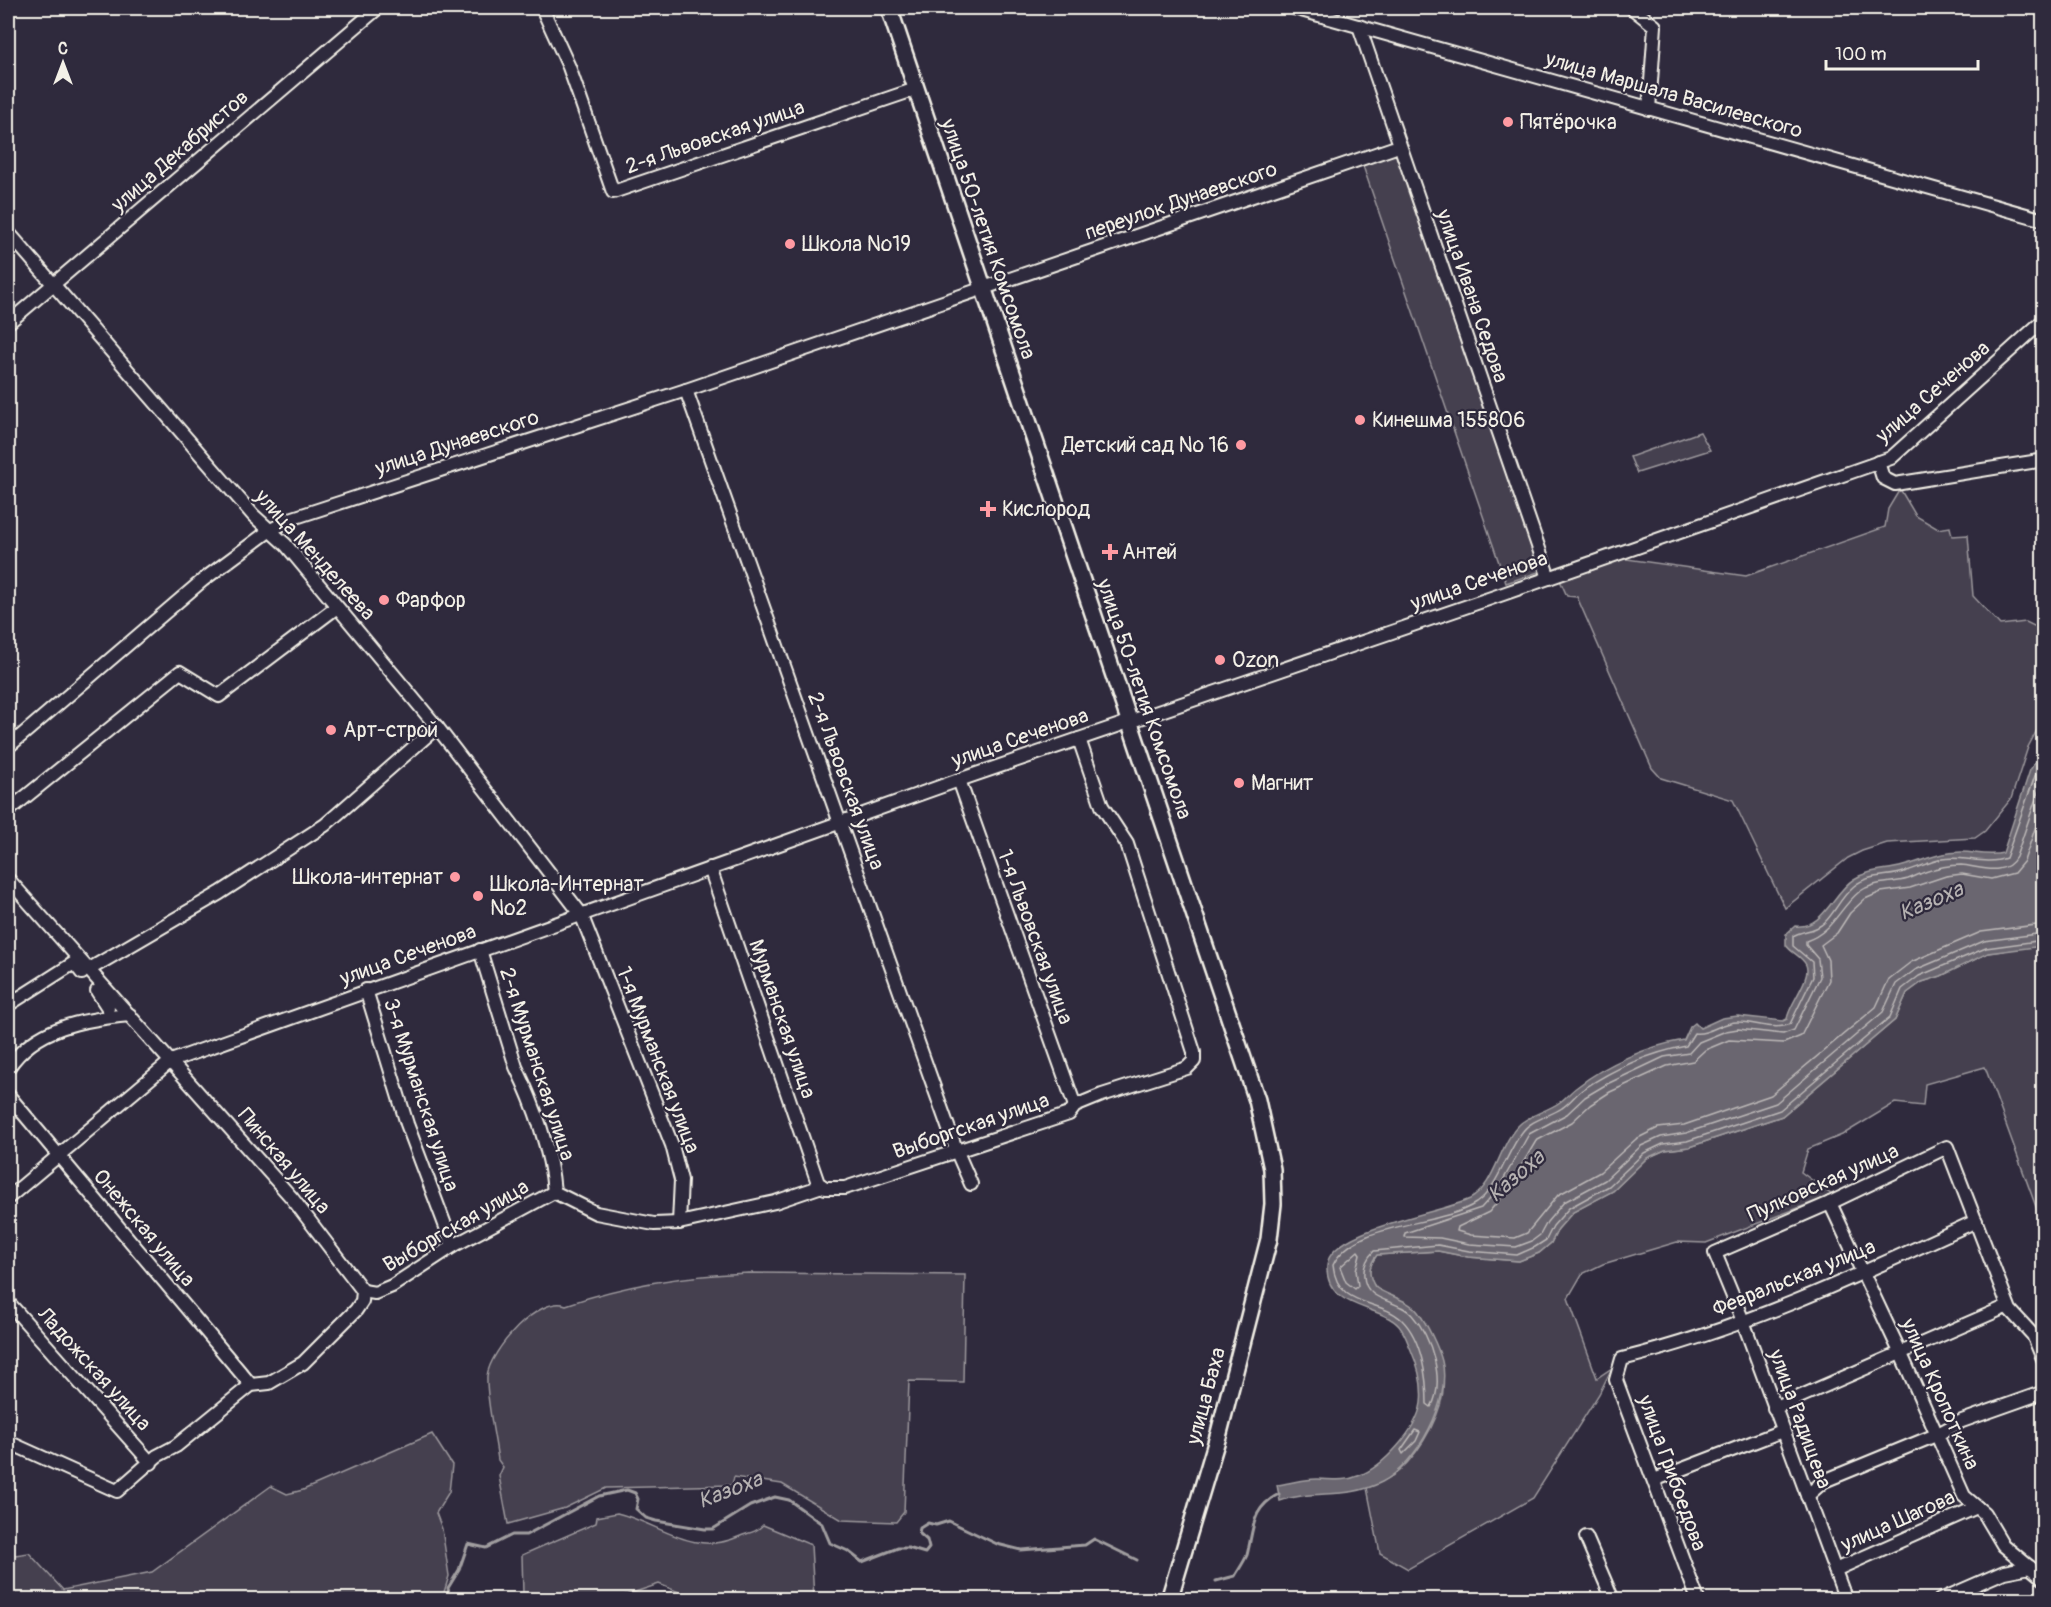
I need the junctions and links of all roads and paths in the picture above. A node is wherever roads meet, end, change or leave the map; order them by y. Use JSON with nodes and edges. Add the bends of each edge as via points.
{"nodes":[{"id":1,"x":378,"y":8,"type":"edge"},
{"id":2,"x":542,"y":8,"type":"edge"},
{"id":3,"x":889,"y":8,"type":"edge"},
{"id":4,"x":1294,"y":8,"type":"edge"},
{"id":5,"x":1632,"y":8,"type":"edge"},
{"id":6,"x":1359,"y":26,"type":"junction"},
{"id":7,"x":916,"y":88,"type":"junction"},
{"id":8,"x":1649,"y":109,"type":"junction"},
{"id":9,"x":1393,"y":148,"type":"dead end"},
{"id":10,"x":2043,"y":220,"type":"edge"},
{"id":11,"x":8,"y":232,"type":"edge"},
{"id":12,"x":53,"y":285,"type":"junction"},
{"id":13,"x":982,"y":290,"type":"junction"},
{"id":14,"x":2043,"y":320,"type":"edge"},
{"id":15,"x":8,"y":323,"type":"edge"},
{"id":16,"x":686,"y":390,"type":"junction"},
{"id":17,"x":2043,"y":460,"type":"edge"},
{"id":18,"x":1878,"y":462,"type":"junction"},
{"id":19,"x":269,"y":531,"type":"junction"},
{"id":20,"x":1549,"y":578,"type":"junction"},
{"id":21,"x":337,"y":607,"type":"junction"},
{"id":22,"x":1131,"y":721,"type":"junction"},
{"id":23,"x":437,"y":727,"type":"junction"},
{"id":24,"x":1078,"y":739,"type":"junction"},
{"id":25,"x":8,"y":747,"type":"edge"},
{"id":26,"x":958,"y":780,"type":"junction"},
{"id":27,"x":8,"y":811,"type":"edge"},
{"id":28,"x":839,"y":822,"type":"junction"},
{"id":29,"x":710,"y":868,"type":"junction"},
{"id":30,"x":8,"y":879,"type":"edge"},
{"id":31,"x":581,"y":914,"type":"junction"},
{"id":32,"x":480,"y":950,"type":"junction"},
{"id":33,"x":88,"y":970,"type":"junction"},
{"id":34,"x":366,"y":990,"type":"junction"},
{"id":35,"x":8,"y":1005,"type":"edge"},
{"id":36,"x":108,"y":1008,"type":"dead end"},
{"id":37,"x":130,"y":1015,"type":"junction"},
{"id":38,"x":171,"y":1061,"type":"junction"},
{"id":39,"x":8,"y":1068,"type":"edge"},
{"id":40,"x":8,"y":1095,"type":"edge"},
{"id":41,"x":1075,"y":1106,"type":"junction"},
{"id":42,"x":957,"y":1152,"type":"junction"},
{"id":43,"x":58,"y":1157,"type":"junction"},
{"id":44,"x":971,"y":1184,"type":"dead end"},
{"id":45,"x":820,"y":1185,"type":"junction"},
{"id":46,"x":554,"y":1192,"type":"junction"},
{"id":47,"x":8,"y":1198,"type":"edge"},
{"id":48,"x":1830,"y":1203,"type":"junction"},
{"id":49,"x":1976,"y":1221,"type":"junction"},
{"id":50,"x":679,"y":1222,"type":"junction"},
{"id":51,"x":1269,"y":1239,"type":"joint"},
{"id":52,"x":453,"y":1246,"type":"junction"},
{"id":53,"x":1715,"y":1253,"type":"joint"},
{"id":54,"x":1863,"y":1273,"type":"junction"},
{"id":55,"x":363,"y":1291,"type":"junction"},
{"id":56,"x":8,"y":1302,"type":"edge"},
{"id":57,"x":2008,"y":1306,"type":"junction"},
{"id":58,"x":1743,"y":1321,"type":"junction"},
{"id":59,"x":1901,"y":1354,"type":"junction"},
{"id":60,"x":1622,"y":1359,"type":"joint"},
{"id":61,"x":2043,"y":1361,"type":"edge"},
{"id":62,"x":251,"y":1385,"type":"junction"},
{"id":63,"x":2043,"y":1392,"type":"edge"},
{"id":64,"x":1774,"y":1408,"type":"junction"},
{"id":65,"x":1782,"y":1431,"type":"junction"},
{"id":66,"x":1936,"y":1435,"type":"junction"},
{"id":67,"x":8,"y":1442,"type":"edge"},
{"id":68,"x":151,"y":1463,"type":"junction"},
{"id":69,"x":1654,"y":1480,"type":"junction"},
{"id":70,"x":1807,"y":1496,"type":"junction"},
{"id":71,"x":1977,"y":1507,"type":"junction"},
{"id":72,"x":1586,"y":1537,"type":"dead end"},
{"id":73,"x":2030,"y":1567,"type":"junction"},
{"id":74,"x":1835,"y":1570,"type":"junction"},
{"id":75,"x":2043,"y":1579,"type":"edge"},
{"id":76,"x":1169,"y":1599,"type":"edge"},
{"id":77,"x":1613,"y":1599,"type":"edge"},
{"id":78,"x":1698,"y":1599,"type":"edge"},
{"id":79,"x":1846,"y":1599,"type":"edge"},
{"id":80,"x":1940,"y":1599,"type":"edge"}],
"edges":[{"from":1,"to":12,"type":"street","name":"улица Декабристов"},
{"from":2,"to":7,"type":"street","name":"2-я Львовская улица","via":[[569,67],[613,192]]},
{"from":3,"to":7,"type":"main road","name":"улица 50-летия Комсомола"},
{"from":4,"to":6,"type":"street","name":"улица Маршала Василевского"},
{"from":5,"to":8,"type":"street","via":[[1655,26]]},
{"from":6,"to":8,"type":"street","name":"улица Маршала Василевского"},
{"from":6,"to":20,"type":"street","name":"улица Ивана Седова"},
{"from":7,"to":13,"type":"main road","name":"улица 50-летия Комсомола"},
{"from":8,"to":10,"type":"street","name":"улица Маршала Василевского"},
{"from":9,"to":13,"type":"street","name":"переулок Дунаевского"},
{"from":11,"to":12,"type":"street","name":"улица Менделеева"},
{"from":12,"to":15,"type":"street","name":"улица Декабристов"},
{"from":12,"to":19,"type":"street","name":"улица Менделеева"},
{"from":13,"to":16,"type":"street","name":"улица Дунаевского"},
{"from":13,"to":22,"type":"main road","name":"улица 50-летия Комсомола"},
{"from":14,"to":18,"type":"street","name":"улица Сеченова","via":[[1891,458]]},
{"from":16,"to":19,"type":"street","name":"улица Дунаевского","via":[[293,518]]},
{"from":16,"to":28,"type":"street","name":"2-я Львовская улица"},
{"from":17,"to":18,"type":"street","via":[[1895,484],[1883,478]]},
{"from":18,"to":20,"type":"street","name":"улица Сеченова"},
{"from":19,"to":21,"type":"street","name":"улица Менделеева","via":[[286,545]]},
{"from":19,"to":25,"type":"street","name":"улица Дунаевского","via":[[203,580]]},
{"from":20,"to":22,"type":"street","name":"улица Сеченова"},
{"from":21,"to":23,"type":"street","name":"улица Менделеева"},
{"from":21,"to":27,"type":"street","via":[[219,696],[180,672]]},
{"from":22,"to":24,"type":"street","name":"улица Сеченова"},
{"from":22,"to":51,"type":"main road","name":"улица 50-летия Комсомола","via":[[1265,1129],[1273,1187]]},
{"from":23,"to":31,"type":"street","name":"улица Менделеева"},
{"from":23,"to":33,"type":"street","via":[[325,825]]},
{"from":24,"to":26,"type":"street","name":"улица Сеченова"},
{"from":24,"to":41,"type":"street","name":"Выборгская улица","via":[[1102,806],[1127,844],[1191,1035],[1194,1061],[1187,1068]]},
{"from":26,"to":28,"type":"street","name":"улица Сеченова"},
{"from":26,"to":41,"type":"street","name":"1-я Львовская улица"},
{"from":28,"to":29,"type":"street","name":"улица Сеченова"},
{"from":28,"to":42,"type":"street","name":"2-я Львовская улица"},
{"from":29,"to":31,"type":"street","name":"улица Сеченова"},
{"from":29,"to":45,"type":"street","name":"Мурманская улица"},
{"from":30,"to":33,"type":"street","name":"Пинская улица"},
{"from":31,"to":32,"type":"street","name":"улица Сеченова"},
{"from":31,"to":50,"type":"street","name":"1-я Мурманская улица","via":[[672,1145],[681,1180]]},
{"from":32,"to":34,"type":"street","name":"улица Сеченова"},
{"from":32,"to":46,"type":"street","name":"2-я Мурманская улица","via":[[553,1171]]},
{"from":33,"to":37,"type":"street","name":"Пинская улица"},
{"from":34,"to":38,"type":"street","name":"улица Сеченова"},
{"from":34,"to":52,"type":"street","name":"3-я Мурманская улица","via":[[407,1124]]},
{"from":35,"to":36,"type":"street","via":[[74,963]]},
{"from":37,"to":38,"type":"street","name":"Пинская улица"},
{"from":37,"to":39,"type":"street","via":[[89,1019],[61,1027],[17,1055]]},
{"from":38,"to":43,"type":"street","name":"улица Сеченова"},
{"from":38,"to":55,"type":"street","name":"Пинская улица","via":[[292,1198]]},
{"from":40,"to":43,"type":"street","name":"Онежская улица"},
{"from":41,"to":42,"type":"street","name":"Выборгская улица","via":[[1069,1114]]},
{"from":42,"to":44,"type":"street","name":"2-я Львовская улица"},
{"from":42,"to":45,"type":"street","name":"Выборгская улица","via":[[845,1188]]},
{"from":43,"to":47,"type":"street","name":"улица Сеченова"},
{"from":43,"to":62,"type":"street","name":"Онежская улица"},
{"from":45,"to":50,"type":"street","name":"Выборгская улица","via":[[775,1202]]},
{"from":46,"to":50,"type":"street","name":"Выборгская улица","via":[[617,1219],[654,1224]]},
{"from":46,"to":52,"type":"street","name":"Выборгская улица"},
{"from":48,"to":49,"type":"street","name":"Пулковская улица","via":[[1947,1147]]},
{"from":48,"to":53,"type":"street","name":"Пулковская улица"},
{"from":48,"to":54,"type":"street","name":"улица Кропоткина"},
{"from":49,"to":54,"type":"street","name":"Февральская улица"},
{"from":49,"to":57,"type":"street"},
{"from":51,"to":76,"type":"main road","name":"улица Баха","via":[[1219,1433]]},
{"from":52,"to":55,"type":"street","name":"Выборгская улица","via":[[392,1286],[375,1293]]},
{"from":53,"to":58,"type":"street","name":"улица Радищева"},
{"from":54,"to":58,"type":"street","name":"Февральская улица"},
{"from":54,"to":59,"type":"street","name":"улица Кропоткина"},
{"from":55,"to":62,"type":"street","name":"Выборгская улица","via":[[356,1310],[303,1362],[269,1383]]},
{"from":56,"to":68,"type":"street","name":"Ладожская улица"},
{"from":57,"to":59,"type":"street"},
{"from":57,"to":61,"type":"street","via":[[2033,1335]]},
{"from":58,"to":60,"type":"street","name":"Февральская улица","via":[[1675,1346]]},
{"from":58,"to":64,"type":"street","name":"улица Радищева"},
{"from":59,"to":64,"type":"street"},
{"from":59,"to":66,"type":"street","name":"улица Кропоткина"},
{"from":60,"to":69,"type":"street","name":"улица Грибоедова","via":[[1616,1380]]},
{"from":62,"to":68,"type":"street","name":"Выборгская улица"},
{"from":63,"to":66,"type":"street","via":[[1962,1421]]},
{"from":64,"to":65,"type":"street","name":"улица Радищева"},
{"from":65,"to":69,"type":"street"},
{"from":65,"to":70,"type":"street","name":"улица Радищева"},
{"from":66,"to":70,"type":"street","via":[[1824,1481]]},
{"from":66,"to":71,"type":"street","name":"улица Кропоткина","via":[[1964,1496]]},
{"from":67,"to":68,"type":"street","name":"Выборгская улица","via":[[117,1491]]},
{"from":69,"to":78,"type":"street","name":"улица Грибоедова"},
{"from":70,"to":74,"type":"street","name":"улица Радищева"},
{"from":71,"to":73,"type":"street","name":"улица Кропоткина","via":[[2003,1545]]},
{"from":71,"to":74,"type":"street","name":"улица Шагова"},
{"from":72,"to":77,"type":"street"},
{"from":73,"to":75,"type":"street","name":"улица Кропоткина"},
{"from":73,"to":80,"type":"street","via":[[2004,1572]]},
{"from":74,"to":79,"type":"street","name":"улица Радищева"}]}
